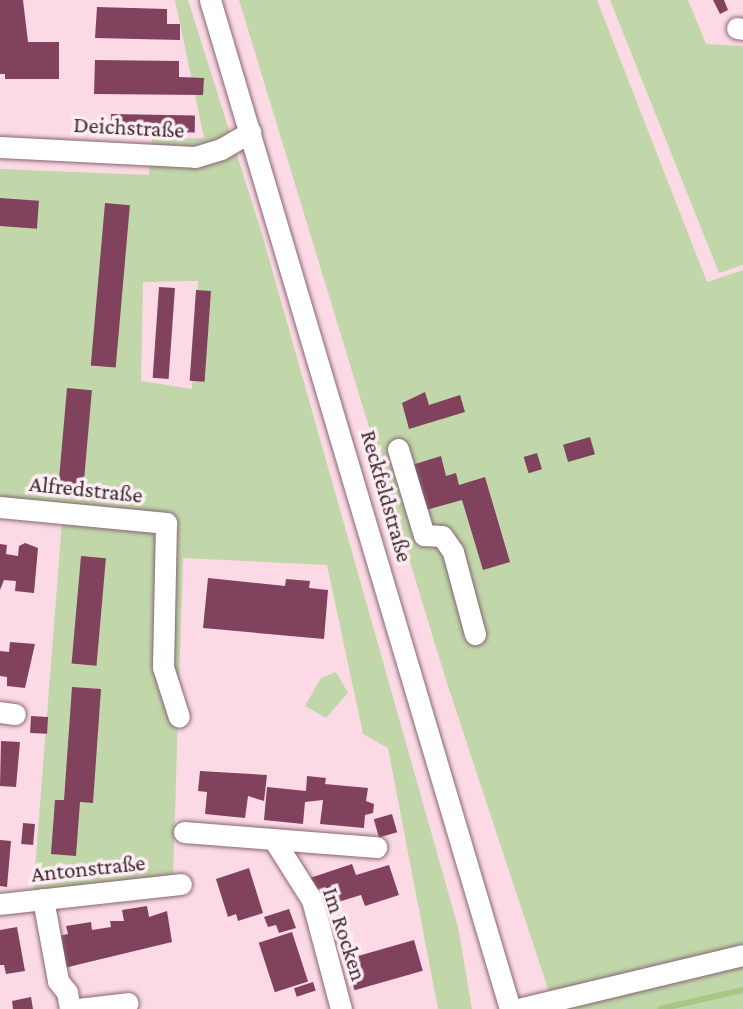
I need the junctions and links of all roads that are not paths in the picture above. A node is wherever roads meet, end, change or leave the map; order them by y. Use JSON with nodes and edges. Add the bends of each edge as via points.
{"nodes":[{"id":1,"x":210,"y":0,"type":"edge"},
{"id":2,"x":251,"y":132,"type":"junction"},
{"id":3,"x":0,"y":147,"type":"edge"},
{"id":4,"x":398,"y":449,"type":"dead end"},
{"id":5,"x":0,"y":507,"type":"edge"},
{"id":6,"x":475,"y":634,"type":"dead end"},
{"id":7,"x":179,"y":717,"type":"dead end"},
{"id":8,"x":184,"y":832,"type":"dead end"},
{"id":9,"x":274,"y":840,"type":"junction"},
{"id":10,"x":376,"y":847,"type":"dead end"},
{"id":11,"x":181,"y":884,"type":"dead end"},
{"id":12,"x":43,"y":899,"type":"junction"},
{"id":13,"x":0,"y":904,"type":"edge"},
{"id":14,"x":743,"y":955,"type":"edge"},
{"id":15,"x":128,"y":1003,"type":"dead end"},
{"id":16,"x":70,"y":1009,"type":"edge"},
{"id":17,"x":78,"y":1009,"type":"edge"},
{"id":18,"x":341,"y":1009,"type":"edge"},
{"id":19,"x":510,"y":1009,"type":"edge"},
{"id":20,"x":518,"y":1009,"type":"edge"}],
"edges":[{"from":1,"to":2,"type":"street","name":"Reckfeldstraße"},
{"from":2,"to":3,"type":"street","name":"Deichstraße","via":[[195,157]]},
{"from":2,"to":19,"type":"street","name":"Reckfeldstraße"},
{"from":4,"to":6,"type":"street","via":[[424,535],[442,536],[453,552]]},
{"from":5,"to":7,"type":"street","name":"Alfredstraße","via":[[166,523],[163,667]]},
{"from":8,"to":9,"type":"street"},
{"from":9,"to":10,"type":"street"},
{"from":9,"to":18,"type":"street","name":"Im Rocken","via":[[312,901]]},
{"from":11,"to":12,"type":"street","name":"Antonstraße"},
{"from":12,"to":13,"type":"street","name":"Antonstraße"},
{"from":12,"to":16,"type":"street","via":[[58,981],[67,992]]},
{"from":14,"to":20,"type":"street"},
{"from":15,"to":17,"type":"street"}]}
